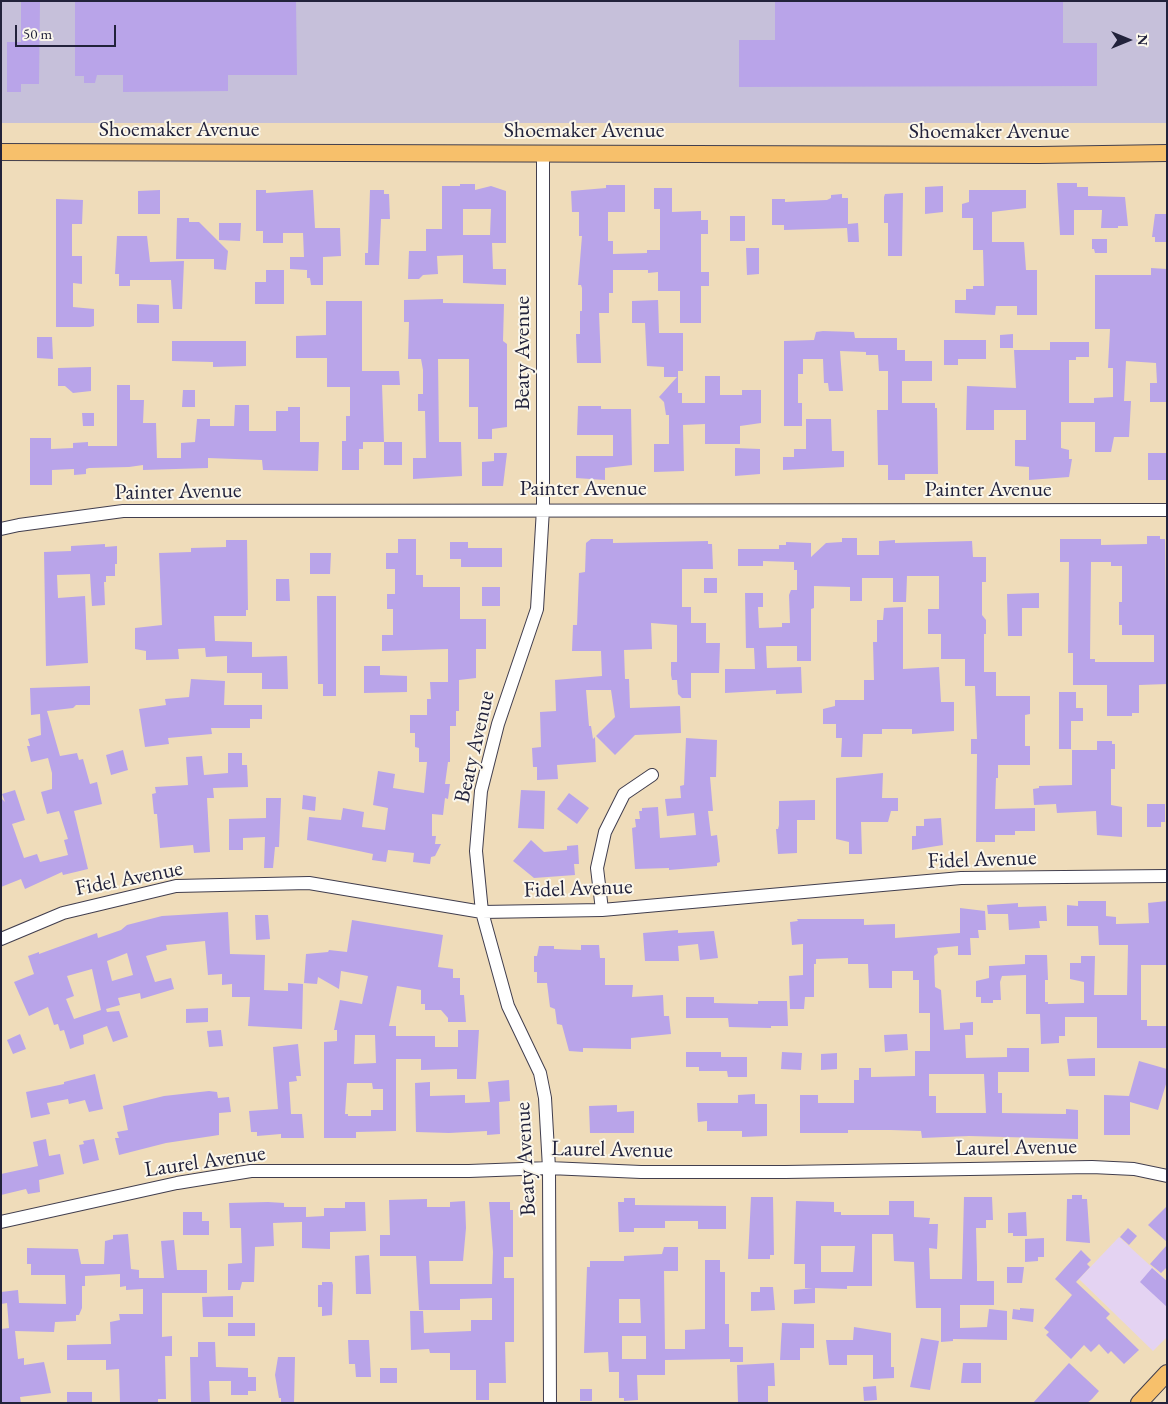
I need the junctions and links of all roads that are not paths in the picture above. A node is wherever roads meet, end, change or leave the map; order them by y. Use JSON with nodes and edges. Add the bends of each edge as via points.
{"nodes":[{"id":1,"x":1,"y":152,"type":"edge"},
{"id":2,"x":543,"y":153,"type":"junction"},
{"id":3,"x":1167,"y":153,"type":"edge"},
{"id":4,"x":543,"y":509,"type":"junction"},
{"id":5,"x":1167,"y":510,"type":"edge"},
{"id":6,"x":1,"y":529,"type":"edge"},
{"id":7,"x":652,"y":774,"type":"dead end"},
{"id":8,"x":1167,"y":876,"type":"edge"},
{"id":9,"x":602,"y":910,"type":"junction"},
{"id":10,"x":482,"y":912,"type":"junction"},
{"id":11,"x":1,"y":939,"type":"edge"},
{"id":12,"x":549,"y":1168,"type":"junction"},
{"id":13,"x":1167,"y":1176,"type":"edge"},
{"id":14,"x":1,"y":1222,"type":"edge"},
{"id":15,"x":1167,"y":1373,"type":"edge"},
{"id":16,"x":550,"y":1403,"type":"edge"},
{"id":17,"x":1139,"y":1403,"type":"edge"}],
"edges":[{"from":1,"to":2,"type":"main road","name":"Shoemaker Avenue"},
{"from":2,"to":3,"type":"main road","name":"Shoemaker Avenue"},
{"from":2,"to":4,"type":"street","name":"Beaty Avenue"},
{"from":4,"to":5,"type":"street","name":"Painter Avenue"},
{"from":4,"to":6,"type":"street","name":"Painter Avenue","via":[[123,511]]},
{"from":4,"to":10,"type":"street","name":"Beaty Avenue","via":[[537,609],[498,724],[481,791],[476,851]]},
{"from":7,"to":9,"type":"street","via":[[624,794],[605,832],[597,868]]},
{"from":8,"to":9,"type":"street","name":"Fidel Avenue","via":[[961,878]]},
{"from":9,"to":10,"type":"street","name":"Fidel Avenue"},
{"from":10,"to":11,"type":"street","name":"Fidel Avenue","via":[[309,883],[176,886],[63,913]]},
{"from":10,"to":12,"type":"street","name":"Beaty Avenue","via":[[508,1006],[540,1073],[545,1098]]},
{"from":12,"to":13,"type":"street","name":"Laurel Avenue","via":[[786,1172],[1092,1167],[1134,1168]]},
{"from":12,"to":14,"type":"street","name":"Laurel Avenue","via":[[251,1171],[177,1183]]},
{"from":12,"to":16,"type":"street","name":"Beaty Avenue"},
{"from":15,"to":17,"type":"main road"}]}
